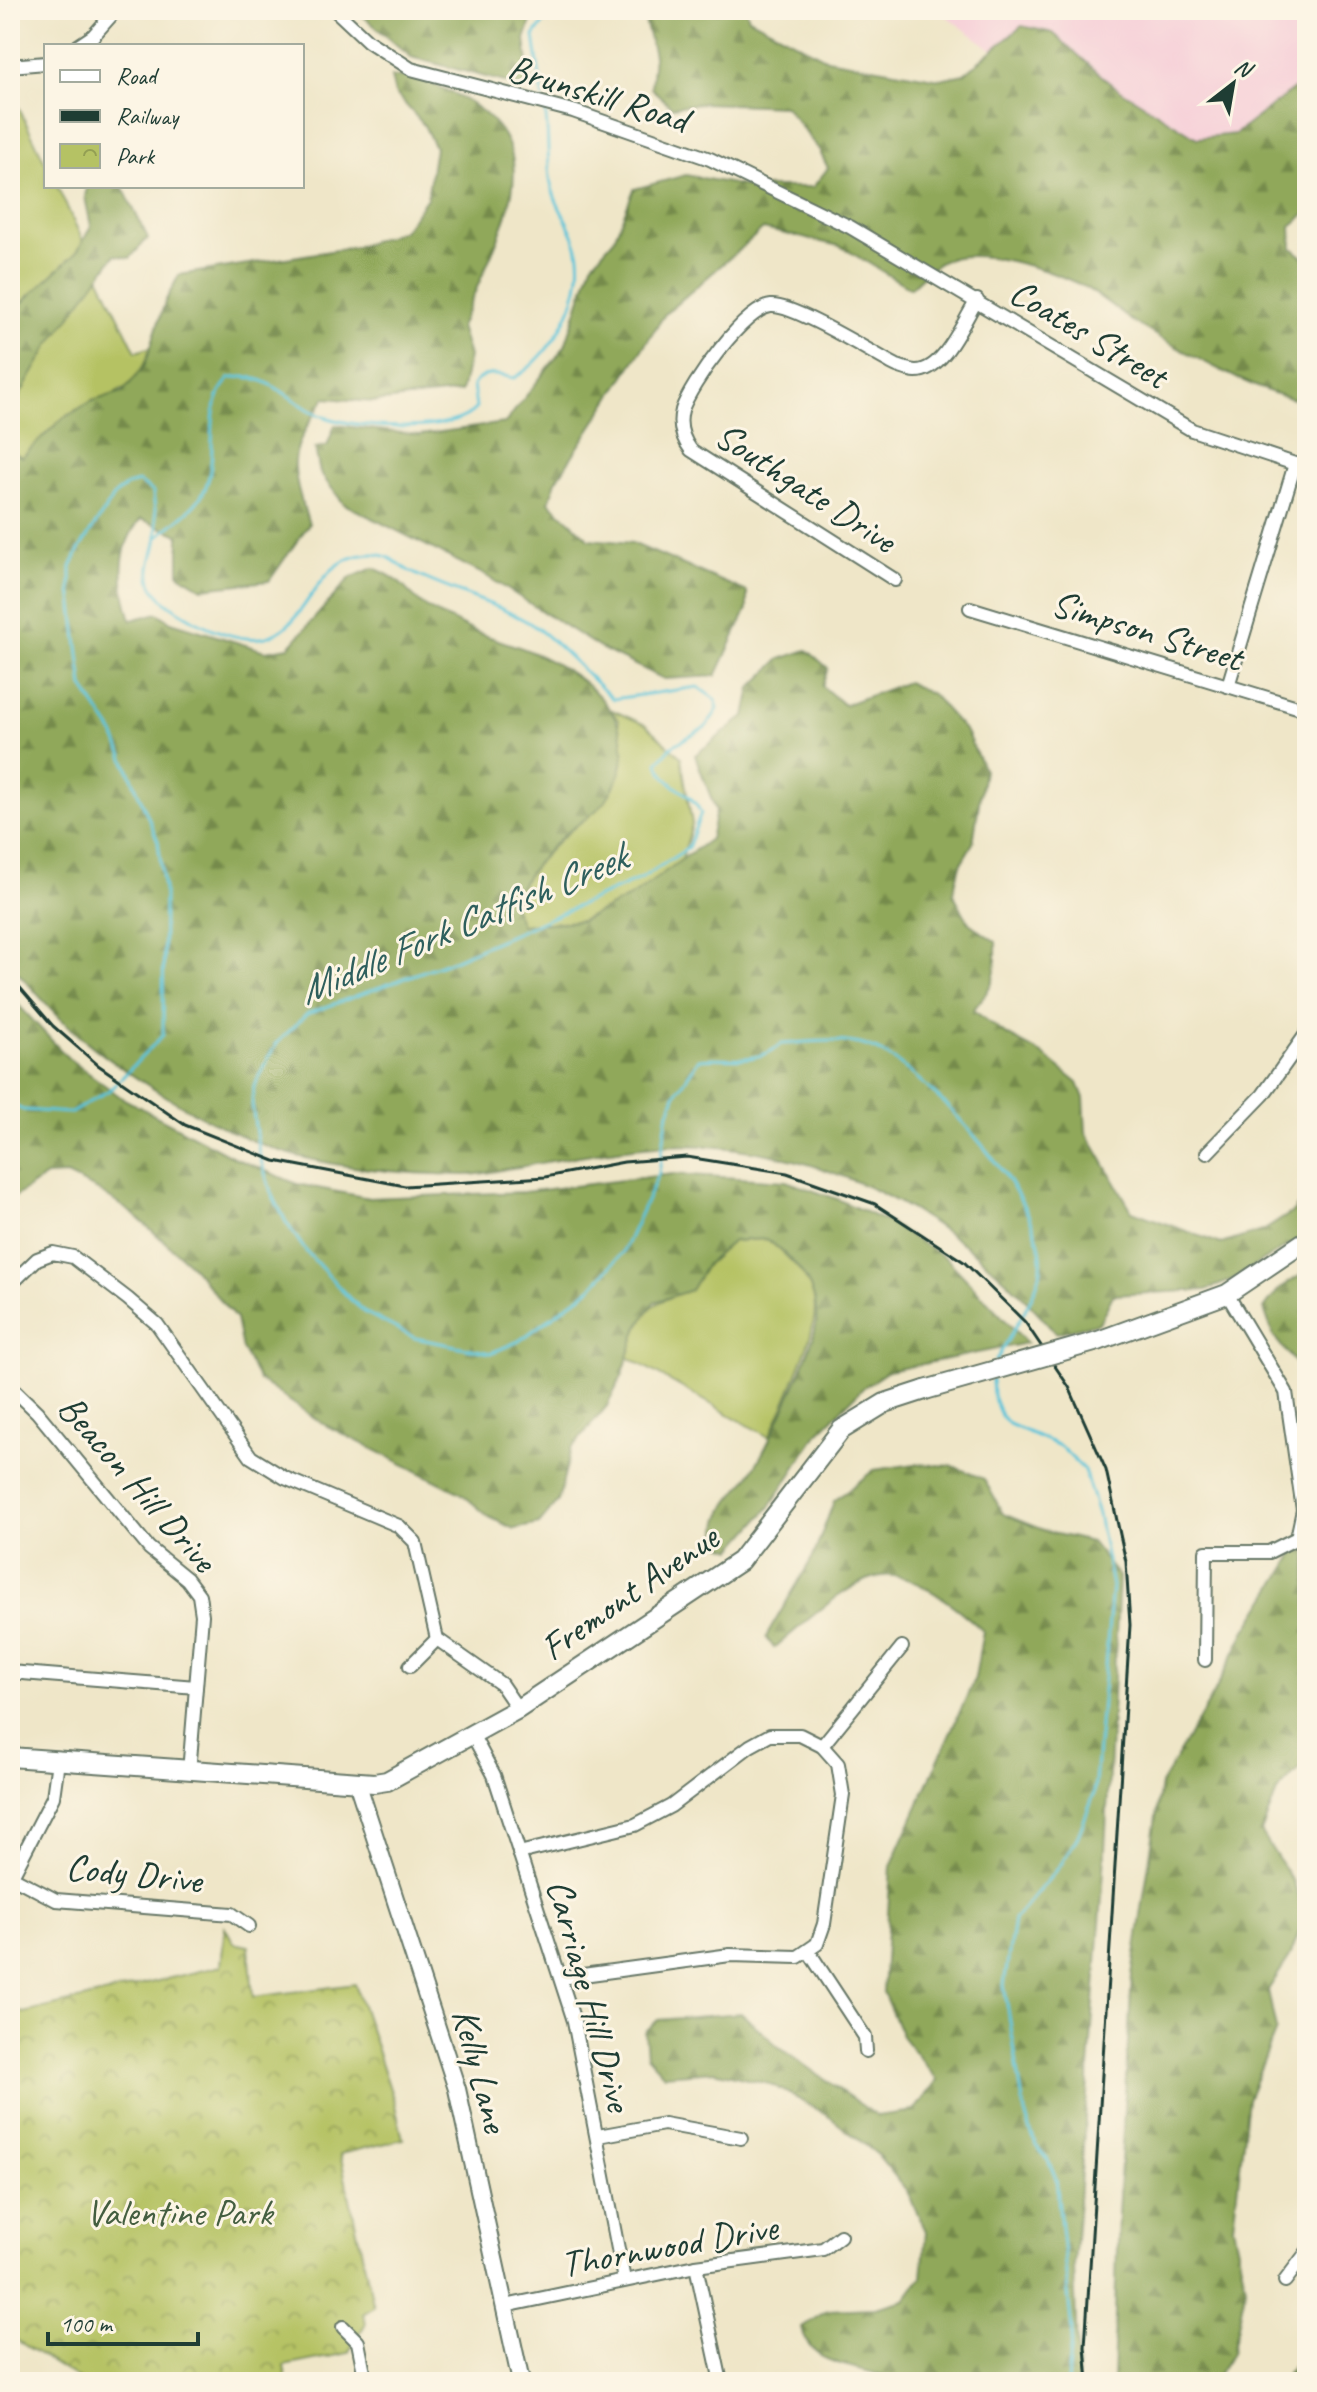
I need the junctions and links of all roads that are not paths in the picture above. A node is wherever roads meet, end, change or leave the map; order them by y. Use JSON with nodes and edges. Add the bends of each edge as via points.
{"nodes":[{"id":1,"x":116,"y":10,"type":"edge"},
{"id":2,"x":335,"y":10,"type":"edge"},
{"id":3,"x":81,"y":44,"type":"edge"},
{"id":4,"x":44,"y":63,"type":"edge"},
{"id":5,"x":10,"y":66,"type":"edge"},
{"id":6,"x":850,"y":227,"type":"joint"},
{"id":7,"x":977,"y":300,"type":"junction"},
{"id":8,"x":1301,"y":466,"type":"edge"},
{"id":9,"x":895,"y":580,"type":"dead end"},
{"id":10,"x":970,"y":608,"type":"dead end"},
{"id":11,"x":1228,"y":686,"type":"junction"},
{"id":12,"x":1307,"y":710,"type":"edge"},
{"id":13,"x":1307,"y":1033,"type":"edge"},
{"id":14,"x":1207,"y":1153,"type":"dead end"},
{"id":15,"x":1307,"y":1240,"type":"edge"},
{"id":16,"x":10,"y":1285,"type":"edge"},
{"id":17,"x":1227,"y":1294,"type":"junction"},
{"id":18,"x":10,"y":1386,"type":"edge"},
{"id":19,"x":437,"y":1639,"type":"junction"},
{"id":20,"x":902,"y":1647,"type":"dead end"},
{"id":21,"x":1205,"y":1660,"type":"dead end"},
{"id":22,"x":410,"y":1666,"type":"dead end"},
{"id":23,"x":10,"y":1672,"type":"edge"},
{"id":24,"x":196,"y":1687,"type":"junction"},
{"id":25,"x":518,"y":1709,"type":"junction"},
{"id":26,"x":472,"y":1734,"type":"junction"},
{"id":27,"x":822,"y":1746,"type":"junction"},
{"id":28,"x":10,"y":1757,"type":"edge"},
{"id":29,"x":58,"y":1761,"type":"junction"},
{"id":30,"x":189,"y":1772,"type":"junction"},
{"id":31,"x":357,"y":1782,"type":"junction"},
{"id":32,"x":519,"y":1853,"type":"junction"},
{"id":33,"x":11,"y":1878,"type":"edge"},
{"id":34,"x":249,"y":1926,"type":"dead end"},
{"id":35,"x":809,"y":1952,"type":"junction"},
{"id":36,"x":561,"y":1978,"type":"junction"},
{"id":37,"x":866,"y":2051,"type":"dead end"},
{"id":38,"x":598,"y":2136,"type":"junction"},
{"id":39,"x":741,"y":2138,"type":"dead end"},
{"id":40,"x":840,"y":2236,"type":"dead end"},
{"id":41,"x":1307,"y":2252,"type":"edge"},
{"id":42,"x":696,"y":2266,"type":"junction"},
{"id":43,"x":624,"y":2280,"type":"junction"},
{"id":44,"x":1285,"y":2281,"type":"dead end"},
{"id":45,"x":505,"y":2306,"type":"junction"},
{"id":46,"x":343,"y":2327,"type":"dead end"},
{"id":47,"x":366,"y":2382,"type":"edge"},
{"id":48,"x":521,"y":2382,"type":"edge"},
{"id":49,"x":721,"y":2382,"type":"edge"}],
"edges":[{"from":1,"to":3,"type":"street"},
{"from":2,"to":6,"type":"street","name":"Brunskill Road","via":[[368,41],[411,69],[573,111],[710,159]]},
{"from":4,"to":5,"type":"street"},
{"from":6,"to":7,"type":"street","name":"Coates Street"},
{"from":7,"to":8,"type":"street","name":"Coates Street","via":[[1192,430]]},
{"from":7,"to":9,"type":"street","name":"Southgate Drive","via":[[939,359],[916,371],[781,306],[756,309],[681,413],[680,428],[691,450]]},
{"from":8,"to":11,"type":"street"},
{"from":10,"to":11,"type":"street","name":"Simpson Street"},
{"from":11,"to":12,"type":"street","name":"Simpson Street"},
{"from":13,"to":14,"type":"street","via":[[1263,1095]]},
{"from":15,"to":17,"type":"main road","name":"Fremont Avenue"},
{"from":16,"to":19,"type":"street","via":[[37,1259],[53,1253],[73,1257],[128,1299],[157,1324],[251,1457],[285,1478],[399,1526],[415,1542]]},
{"from":17,"to":21,"type":"street","via":[[1286,1392],[1303,1510],[1297,1538],[1269,1552],[1206,1552]]},
{"from":17,"to":25,"type":"main road","name":"Fremont Avenue","bridge":true,"via":[[1098,1341],[885,1403],[841,1430],[740,1561]]},
{"from":18,"to":24,"type":"street","name":"Beacon Hill Drive","via":[[149,1548],[199,1595]]},
{"from":19,"to":22,"type":"street"},
{"from":19,"to":25,"type":"street","via":[[501,1684]]},
{"from":20,"to":27,"type":"street"},
{"from":23,"to":24,"type":"street"},
{"from":24,"to":30,"type":"street","name":"Beacon Hill Drive"},
{"from":25,"to":26,"type":"main road","name":"Fremont Avenue"},
{"from":26,"to":31,"type":"main road","name":"Fremont Avenue","via":[[387,1781]]},
{"from":26,"to":32,"type":"street","name":"Carriage Hill Drive","via":[[494,1775]]},
{"from":27,"to":32,"type":"street","via":[[800,1735],[770,1735],[671,1806],[635,1825]]},
{"from":27,"to":35,"type":"street","via":[[838,1764],[843,1795],[824,1924]]},
{"from":28,"to":29,"type":"main road","name":"Fremont Avenue"},
{"from":29,"to":30,"type":"main road","name":"Fremont Avenue"},
{"from":29,"to":33,"type":"street","via":[[53,1797]]},
{"from":30,"to":31,"type":"main road","name":"Fremont Avenue"},
{"from":31,"to":45,"type":"street","name":"Kelly Lane","via":[[451,2067]]},
{"from":32,"to":36,"type":"street","name":"Carriage Hill Drive"},
{"from":33,"to":34,"type":"street","name":"Cody Drive","via":[[56,1900],[232,1914]]},
{"from":35,"to":36,"type":"street","via":[[783,1958],[708,1957]]},
{"from":35,"to":37,"type":"street","via":[[865,2037]]},
{"from":36,"to":38,"type":"street","name":"Carriage Hill Drive"},
{"from":38,"to":39,"type":"street","via":[[664,2124]]},
{"from":38,"to":43,"type":"street","name":"Carriage Hill Drive"},
{"from":40,"to":42,"type":"street","name":"Thornwood Drive","via":[[823,2249]]},
{"from":41,"to":44,"type":"street"},
{"from":42,"to":43,"type":"street","name":"Thornwood Drive"},
{"from":42,"to":49,"type":"street"},
{"from":43,"to":45,"type":"street","name":"Thornwood Drive"},
{"from":45,"to":48,"type":"street","name":"Kelly Lane"},
{"from":46,"to":47,"type":"street","via":[[358,2342]]}]}
